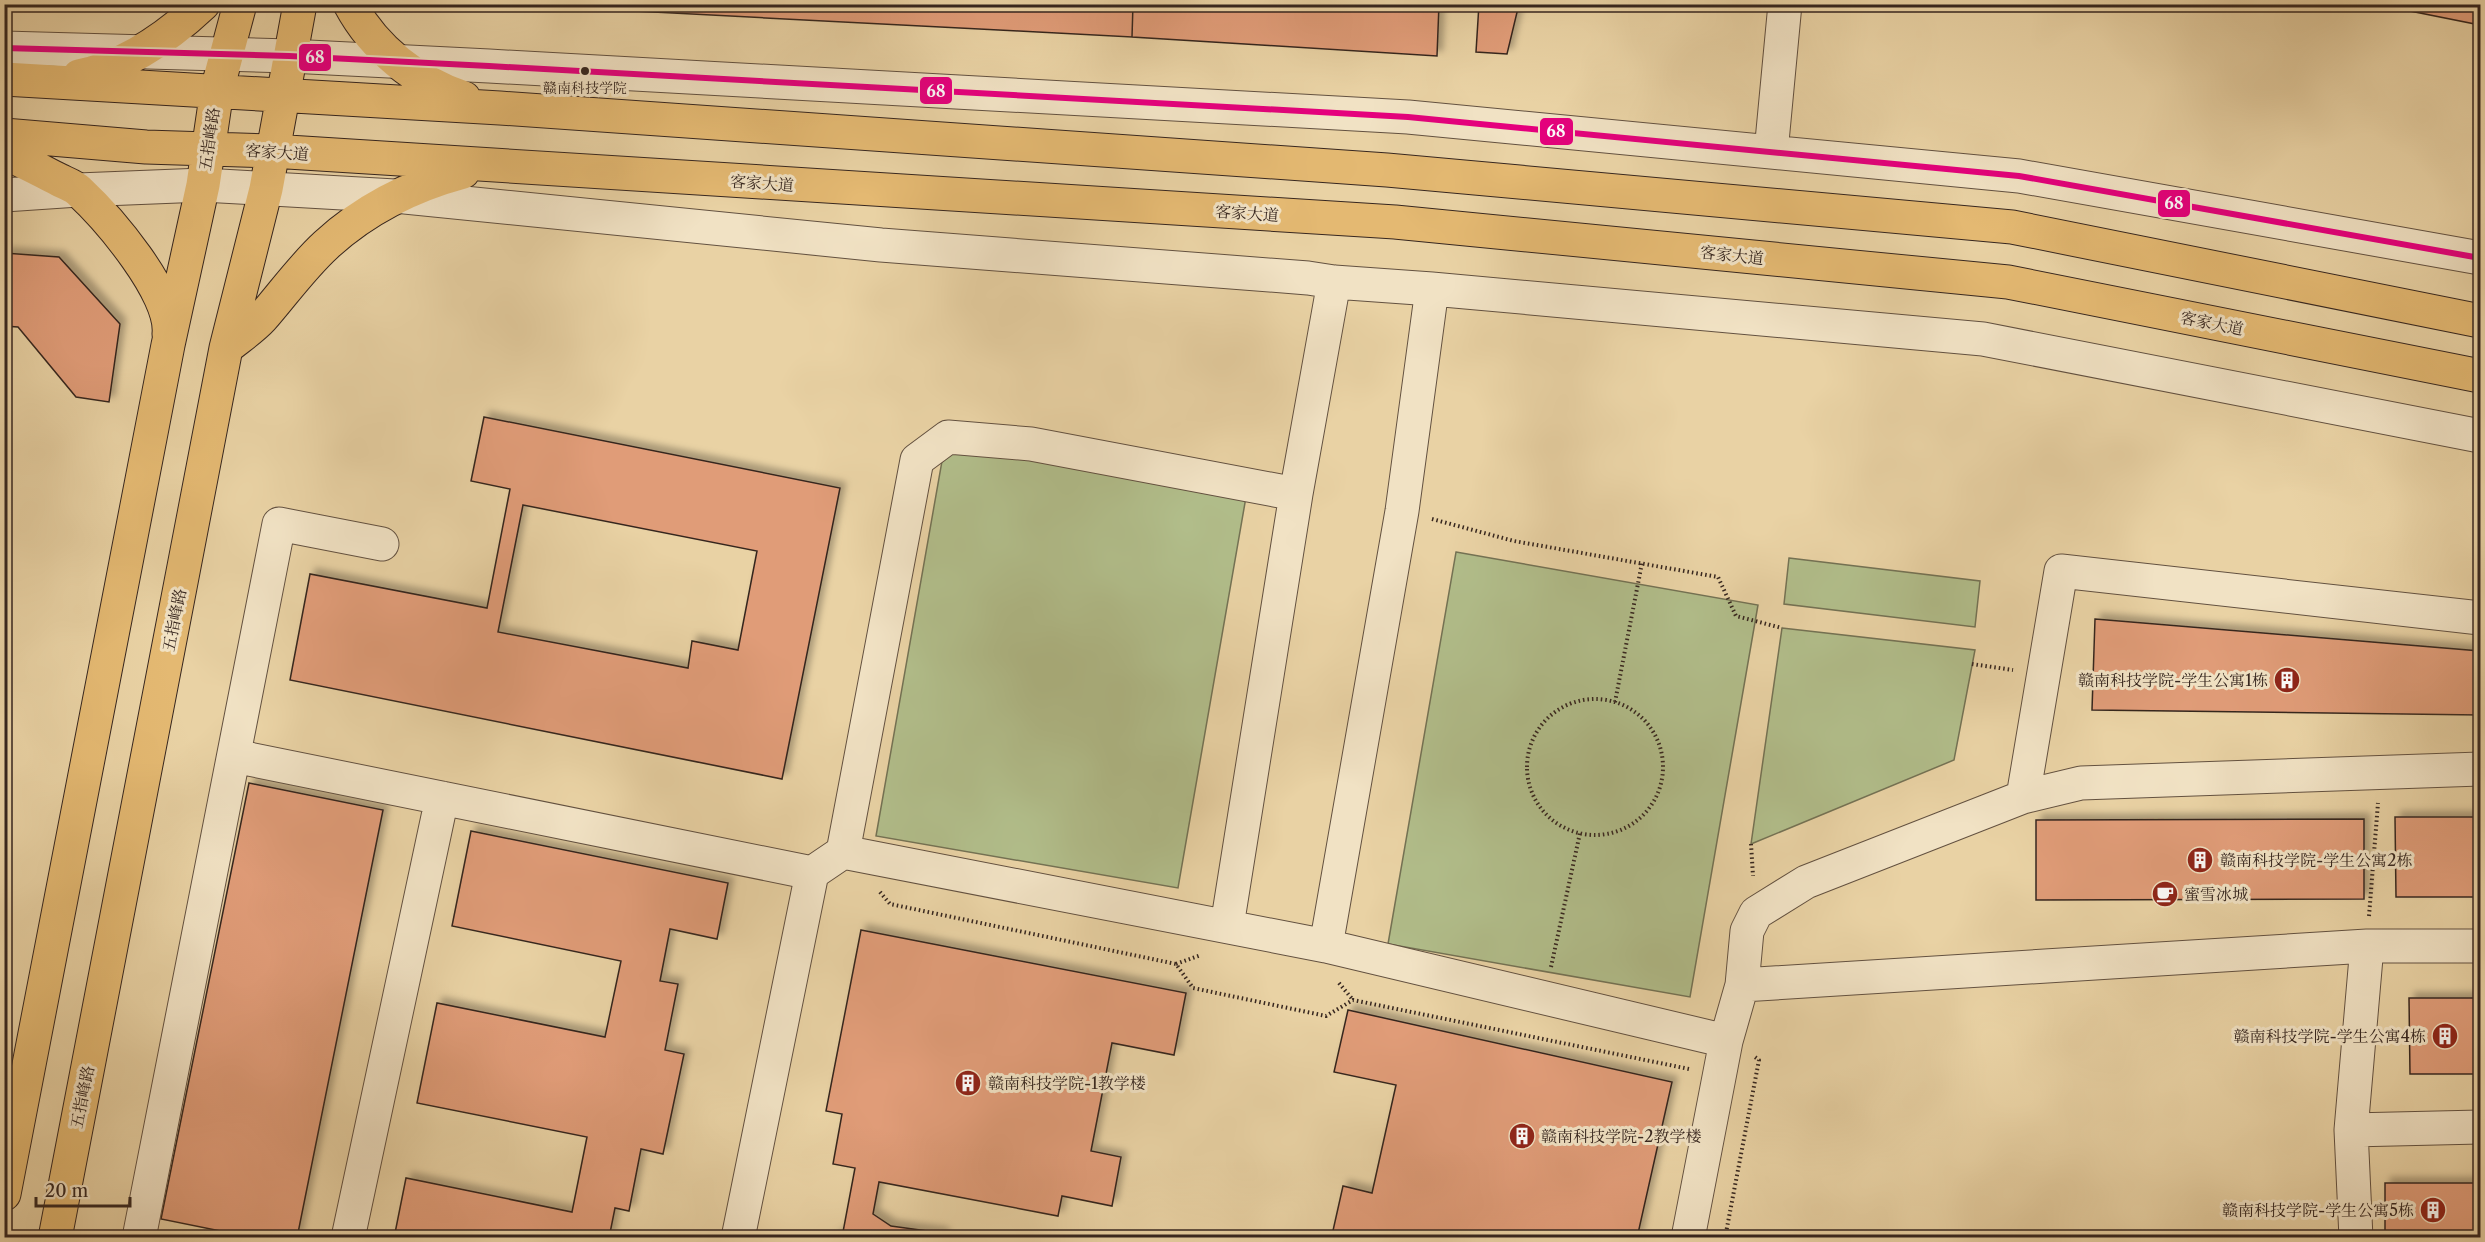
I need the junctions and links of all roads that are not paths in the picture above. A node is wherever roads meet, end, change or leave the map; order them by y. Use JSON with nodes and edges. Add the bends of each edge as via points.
{"nodes":[{"id":1,"x":203,"y":4,"type":"edge"},
{"id":2,"x":240,"y":4,"type":"edge"},
{"id":3,"x":300,"y":4,"type":"edge"},
{"id":4,"x":350,"y":4,"type":"edge"},
{"id":5,"x":1785,"y":4,"type":"edge"},
{"id":6,"x":4,"y":48,"type":"edge"},
{"id":7,"x":140,"y":52,"type":"junction"},
{"id":8,"x":225,"y":54,"type":"junction"},
{"id":9,"x":289,"y":57,"type":"junction"},
{"id":10,"x":398,"y":62,"type":"junction"},
{"id":11,"x":4,"y":79,"type":"edge"},
{"id":12,"x":51,"y":81,"type":"junction"},
{"id":13,"x":217,"y":90,"type":"junction"},
{"id":14,"x":282,"y":94,"type":"junction"},
{"id":15,"x":500,"y":108,"type":"junction"},
{"id":16,"x":4,"y":135,"type":"edge"},
{"id":17,"x":207,"y":148,"type":"junction"},
{"id":18,"x":272,"y":151,"type":"junction"},
{"id":19,"x":1771,"y":152,"type":"junction"},
{"id":20,"x":4,"y":153,"type":"edge"},
{"id":21,"x":496,"y":166,"type":"junction"},
{"id":22,"x":202,"y":185,"type":"junction"},
{"id":23,"x":266,"y":189,"type":"junction"},
{"id":24,"x":78,"y":190,"type":"junction"},
{"id":25,"x":4,"y":195,"type":"edge"},
{"id":26,"x":396,"y":196,"type":"junction"},
{"id":27,"x":2481,"y":258,"type":"edge"},
{"id":28,"x":1334,"y":282,"type":"junction"},
{"id":29,"x":1432,"y":289,"type":"junction"},
{"id":30,"x":2481,"y":321,"type":"edge"},
{"id":31,"x":168,"y":345,"type":"junction"},
{"id":32,"x":226,"y":348,"type":"junction"},
{"id":33,"x":2481,"y":376,"type":"edge"},
{"id":34,"x":2481,"y":436,"type":"edge"},
{"id":35,"x":1296,"y":494,"type":"junction"},
{"id":36,"x":382,"y":544,"type":"dead end"},
{"id":37,"x":2481,"y":618,"type":"edge"},
{"id":38,"x":234,"y":756,"type":"junction"},
{"id":39,"x":2481,"y":769,"type":"edge"},
{"id":40,"x":2024,"y":797,"type":"junction"},
{"id":41,"x":442,"y":798,"type":"junction"},
{"id":42,"x":843,"y":852,"type":"junction"},
{"id":43,"x":812,"y":873,"type":"junction"},
{"id":44,"x":1227,"y":926,"type":"junction"},
{"id":45,"x":1326,"y":946,"type":"junction"},
{"id":46,"x":2367,"y":946,"type":"junction"},
{"id":47,"x":2481,"y":946,"type":"edge"},
{"id":48,"x":1742,"y":985,"type":"junction"},
{"id":49,"x":1726,"y":1041,"type":"junction"},
{"id":50,"x":2481,"y":1127,"type":"edge"},
{"id":51,"x":2352,"y":1130,"type":"junction"},
{"id":52,"x":4,"y":1194,"type":"edge"},
{"id":53,"x":55,"y":1238,"type":"edge"},
{"id":54,"x":139,"y":1238,"type":"edge"},
{"id":55,"x":348,"y":1238,"type":"edge"},
{"id":56,"x":738,"y":1238,"type":"edge"},
{"id":57,"x":1688,"y":1238,"type":"edge"},
{"id":58,"x":2356,"y":1238,"type":"edge"}],
"edges":[{"from":1,"to":7,"type":"main road","via":[[177,28]]},
{"from":2,"to":8,"type":"main road","name":"五指峰路"},
{"from":3,"to":9,"type":"main road","name":"五指峰路"},
{"from":4,"to":10,"type":"main road","via":[[374,40]]},
{"from":5,"to":19,"type":"street"},
{"from":6,"to":7,"type":"street"},
{"from":7,"to":8,"type":"street"},
{"from":7,"to":12,"type":"main road","via":[[85,74]]},
{"from":8,"to":9,"type":"street"},
{"from":8,"to":13,"type":"main road","name":"五指峰路"},
{"from":9,"to":10,"type":"street"},
{"from":9,"to":14,"type":"main road","name":"五指峰路"},
{"from":10,"to":15,"type":"main road","via":[[444,92]]},
{"from":10,"to":19,"type":"street","via":[[1408,117]]},
{"from":11,"to":12,"type":"main road"},
{"from":12,"to":13,"type":"main road"},
{"from":13,"to":14,"type":"main road"},
{"from":13,"to":17,"type":"main road","name":"五指峰路"},
{"from":14,"to":15,"type":"main road"},
{"from":14,"to":18,"type":"main road","name":"五指峰路"},
{"from":15,"to":30,"type":"main road","via":[[1387,170],[2012,227]]},
{"from":16,"to":17,"type":"main road","name":"客家大道"},
{"from":17,"to":18,"type":"main road","name":"客家大道"},
{"from":17,"to":22,"type":"main road","name":"五指峰路"},
{"from":18,"to":21,"type":"main road","name":"客家大道"},
{"from":18,"to":23,"type":"main road","name":"五指峰路"},
{"from":19,"to":27,"type":"street","via":[[2019,176]]},
{"from":20,"to":24,"type":"main road"},
{"from":21,"to":26,"type":"main road","via":[[433,180]]},
{"from":21,"to":33,"type":"main road","name":"客家大道","via":[[1395,222],[2008,282]]},
{"from":22,"to":23,"type":"street"},
{"from":22,"to":24,"type":"street"},
{"from":22,"to":31,"type":"main road","name":"五指峰路"},
{"from":23,"to":26,"type":"street"},
{"from":23,"to":32,"type":"main road","name":"五指峰路"},
{"from":24,"to":25,"type":"street"},
{"from":24,"to":31,"type":"main road","via":[[137,257],[170,324]]},
{"from":26,"to":28,"type":"street","via":[[881,245]]},
{"from":26,"to":32,"type":"main road","via":[[357,219],[324,246],[260,320]]},
{"from":28,"to":29,"type":"street"},
{"from":28,"to":35,"type":"street"},
{"from":29,"to":34,"type":"street","via":[[1983,339]]},
{"from":29,"to":45,"type":"street","via":[[1402,511]]},
{"from":31,"to":52,"type":"main road","name":"五指峰路"},
{"from":32,"to":53,"type":"main road","name":"五指峰路"},
{"from":35,"to":42,"type":"street","via":[[1031,444],[948,437],[917,460]]},
{"from":35,"to":44,"type":"street"},
{"from":36,"to":38,"type":"street","via":[[279,524]]},
{"from":37,"to":40,"type":"street","via":[[2061,571]]},
{"from":38,"to":41,"type":"street"},
{"from":38,"to":54,"type":"street"},
{"from":39,"to":40,"type":"street","via":[[2081,783]]},
{"from":40,"to":48,"type":"street","via":[[1806,882],[1756,913],[1748,931]]},
{"from":41,"to":43,"type":"street"},
{"from":41,"to":55,"type":"street"},
{"from":42,"to":43,"type":"street"},
{"from":42,"to":44,"type":"street"},
{"from":43,"to":56,"type":"street"},
{"from":44,"to":45,"type":"street"},
{"from":45,"to":49,"type":"street"},
{"from":46,"to":47,"type":"street"},
{"from":46,"to":48,"type":"street"},
{"from":46,"to":51,"type":"street"},
{"from":48,"to":49,"type":"street"},
{"from":49,"to":57,"type":"street"},
{"from":50,"to":51,"type":"street"},
{"from":51,"to":58,"type":"street"}]}
